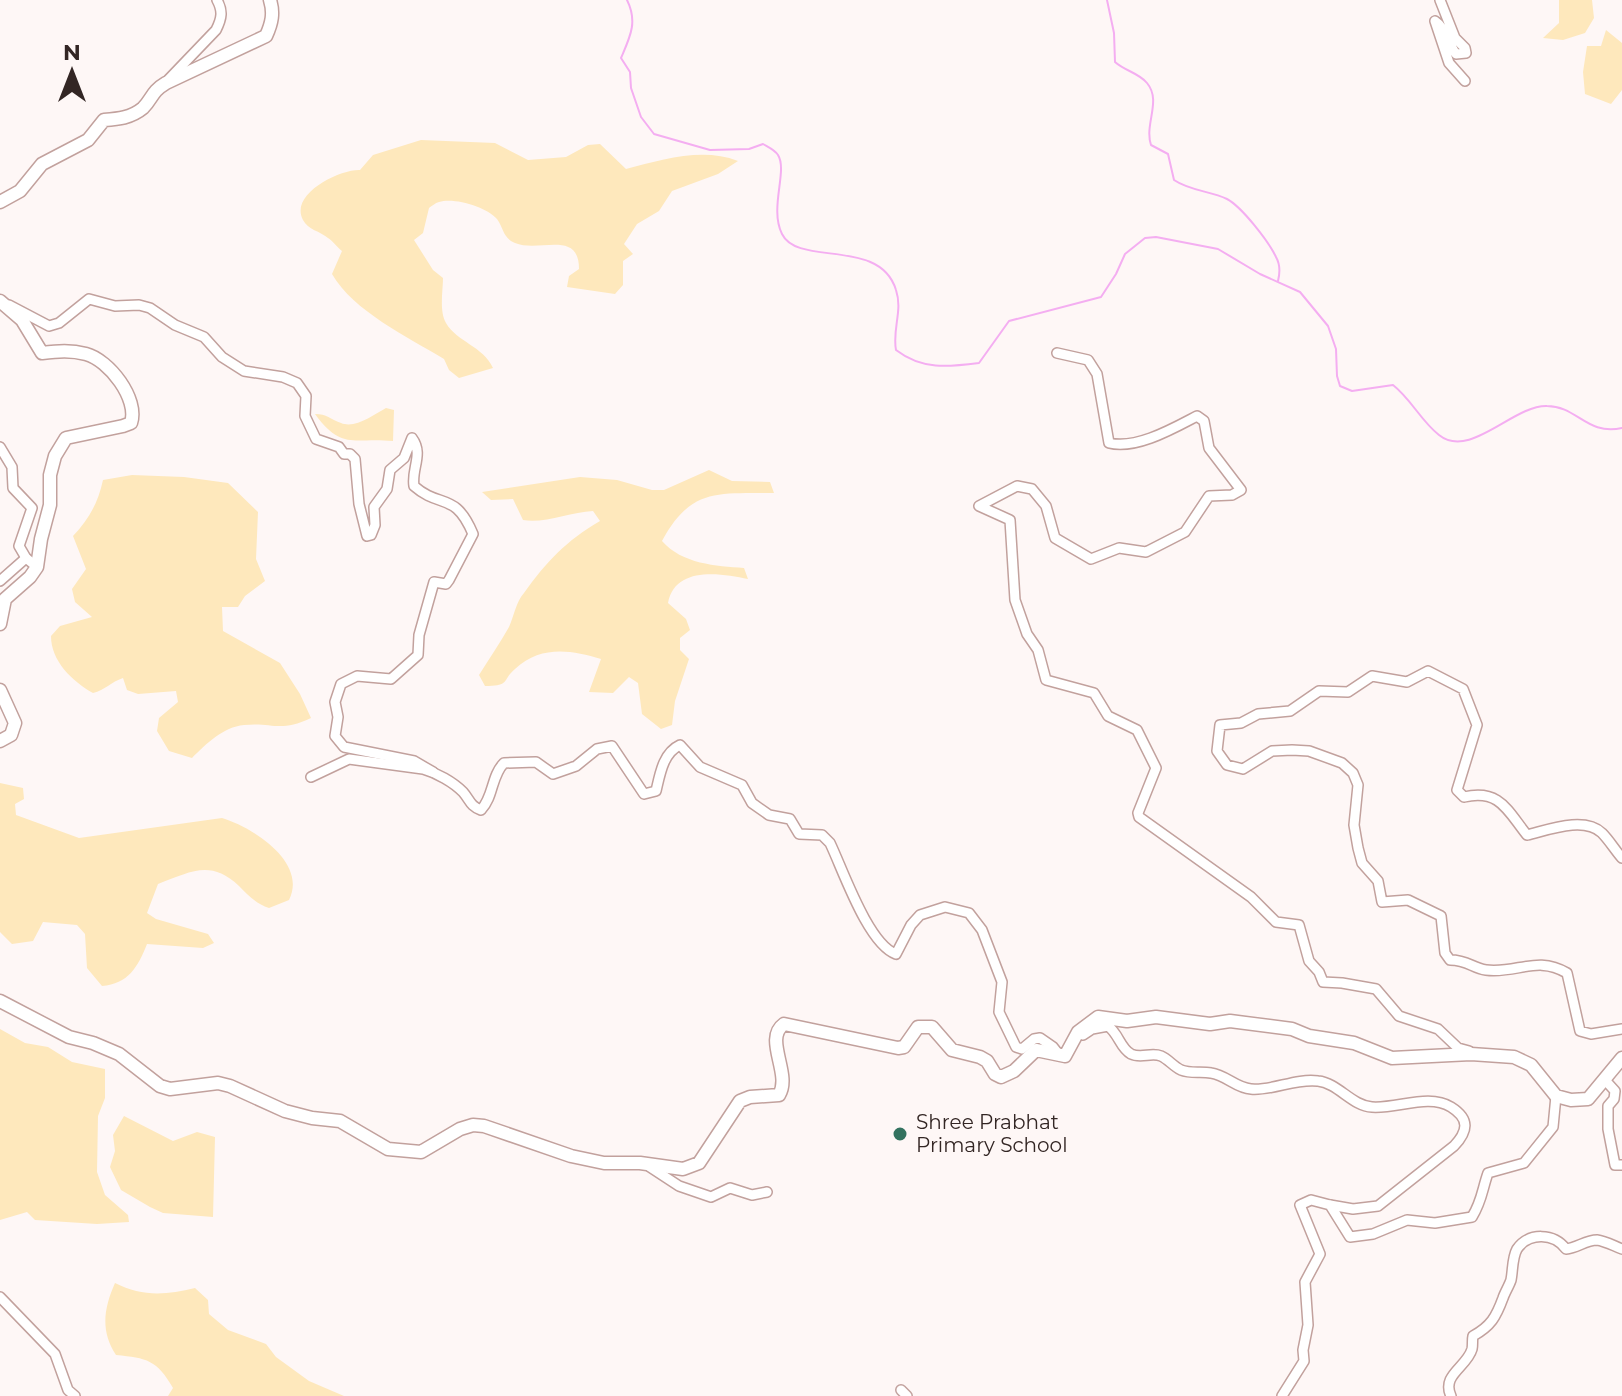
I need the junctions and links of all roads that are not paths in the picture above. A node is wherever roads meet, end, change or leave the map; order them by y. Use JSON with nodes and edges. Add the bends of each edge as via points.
{"nodes":[{"id":1,"x":217,"y":0,"type":"edge"},
{"id":2,"x":270,"y":0,"type":"edge"},
{"id":3,"x":1440,"y":0,"type":"edge"},
{"id":4,"x":1465,"y":81,"type":"dead end"},
{"id":5,"x":166,"y":83,"type":"junction"},
{"id":6,"x":0,"y":202,"type":"edge"},
{"id":7,"x":1,"y":302,"type":"edge"},
{"id":8,"x":1057,"y":353,"type":"dead end"},
{"id":9,"x":0,"y":447,"type":"edge"},
{"id":10,"x":26,"y":558,"type":"junction"},
{"id":11,"x":37,"y":567,"type":"junction"},
{"id":12,"x":0,"y":581,"type":"edge"},
{"id":13,"x":0,"y":624,"type":"edge"},
{"id":14,"x":0,"y":690,"type":"edge"},
{"id":15,"x":0,"y":741,"type":"edge"},
{"id":16,"x":433,"y":772,"type":"junction"},
{"id":17,"x":311,"y":777,"type":"dead end"},
{"id":18,"x":1622,"y":858,"type":"edge"},
{"id":19,"x":0,"y":1001,"type":"edge"},
{"id":20,"x":1622,"y":1029,"type":"edge"},
{"id":21,"x":1073,"y":1041,"type":"junction"},
{"id":22,"x":1471,"y":1054,"type":"junction"},
{"id":23,"x":1060,"y":1056,"type":"junction"},
{"id":24,"x":1622,"y":1058,"type":"edge"},
{"id":25,"x":1605,"y":1080,"type":"junction"},
{"id":26,"x":1556,"y":1096,"type":"junction"},
{"id":27,"x":647,"y":1165,"type":"junction"},
{"id":28,"x":1622,"y":1165,"type":"edge"},
{"id":29,"x":767,"y":1192,"type":"dead end"},
{"id":30,"x":1330,"y":1205,"type":"junction"},
{"id":31,"x":1622,"y":1249,"type":"edge"},
{"id":32,"x":0,"y":1297,"type":"edge"},
{"id":33,"x":75,"y":1396,"type":"edge"},
{"id":34,"x":1282,"y":1396,"type":"edge"},
{"id":35,"x":1451,"y":1396,"type":"edge"}],
"edges":[{"from":1,"to":5,"type":"street","via":[[222,9],[216,30]]},
{"from":2,"to":5,"type":"main road","via":[[272,25],[266,36]]},
{"from":3,"to":4,"type":"street","via":[[1466,53],[1456,54],[1435,21],[1438,32],[1451,67]]},
{"from":5,"to":6,"type":"main road","via":[[154,89],[144,107],[125,119],[104,120],[88,140],[42,164],[20,191]]},
{"from":7,"to":11,"type":"main road","via":[[22,320],[42,353],[90,354],[109,369],[126,391],[134,414],[123,426],[66,438],[50,475],[50,505]]},
{"from":7,"to":16,"type":"street","via":[[49,326],[89,299],[150,308],[204,337],[244,371],[297,383],[306,396],[305,416],[316,439],[355,459],[367,536],[390,470],[404,458],[412,438],[418,459],[414,486],[454,504],[473,534],[446,584],[434,582],[418,655],[391,679],[357,676],[341,684],[335,736],[344,747],[414,761]]},
{"from":8,"to":22,"type":"street","via":[[1088,360],[1097,374],[1109,443],[1161,435],[1197,416],[1204,421],[1209,448],[1241,490],[1209,496],[1185,532],[1146,552],[1119,548],[1091,559],[1055,538],[1046,506],[1032,489],[1017,486],[979,506],[1010,520],[1015,600],[1046,680],[1094,693],[1108,716],[1137,730],[1156,768],[1139,817],[1251,897],[1276,922],[1299,925],[1309,961],[1323,982],[1376,989],[1399,1016],[1438,1029]]},
{"from":9,"to":10,"type":"street","via":[[12,467],[13,488],[32,508],[19,546]]},
{"from":10,"to":11,"type":"street"},
{"from":10,"to":12,"type":"street"},
{"from":11,"to":13,"type":"main road","via":[[5,599]]},
{"from":14,"to":15,"type":"main road","via":[[15,723],[11,735]]},
{"from":16,"to":17,"type":"street","via":[[349,759]]},
{"from":16,"to":23,"type":"street","via":[[481,810],[504,763],[536,762],[553,774],[612,746],[644,794],[656,791],[663,764],[680,745],[700,767],[742,785],[752,803],[769,815],[790,819],[799,834],[822,835],[887,951],[896,954],[920,915],[945,907],[969,913],[982,930],[1002,982],[999,1012],[1016,1047],[1040,1038]]},
{"from":18,"to":20,"type":"street","via":[[1589,825],[1527,835],[1498,799],[1464,797],[1457,790],[1477,725],[1463,689],[1428,671],[1407,682],[1372,676],[1348,692],[1319,691],[1290,711],[1220,725],[1217,751],[1227,765],[1243,769],[1272,751],[1309,751],[1342,763],[1353,773],[1358,785],[1358,848],[1362,863],[1378,881],[1382,902],[1408,900],[1441,916],[1450,960],[1489,971],[1555,965],[1567,973],[1580,1031]]},
{"from":19,"to":27,"type":"main road","via":[[69,1037],[119,1054],[160,1086],[230,1086],[285,1111],[340,1121],[388,1149],[421,1152],[473,1125],[604,1163]]},
{"from":21,"to":22,"type":"main road","via":[[1098,1017],[1156,1017],[1292,1029],[1392,1058]]},
{"from":21,"to":23,"type":"main road"},
{"from":21,"to":30,"type":"street","via":[[1108,1026],[1133,1055],[1162,1056],[1185,1071],[1212,1073],[1248,1089],[1320,1081],[1363,1105],[1442,1103],[1464,1118],[1465,1134],[1454,1146],[1378,1206]]},
{"from":22,"to":26,"type":"main road","via":[[1525,1061]]},
{"from":23,"to":27,"type":"main road","via":[[1036,1050],[1001,1077],[980,1057],[952,1050],[932,1027],[918,1027],[898,1048],[784,1024],[776,1035],[783,1075],[779,1095],[740,1101],[699,1163]]},
{"from":24,"to":25,"type":"main road"},
{"from":25,"to":26,"type":"main road","via":[[1588,1099]]},
{"from":25,"to":28,"type":"street","via":[[1615,1091],[1608,1106],[1608,1129],[1615,1165]]},
{"from":26,"to":30,"type":"street","via":[[1553,1127],[1524,1163],[1488,1173],[1472,1217],[1435,1223],[1407,1220],[1350,1237]]},
{"from":27,"to":29,"type":"street","via":[[679,1186],[711,1197],[730,1188],[752,1195]]},
{"from":30,"to":34,"type":"street","via":[[1311,1200],[1300,1205],[1320,1254],[1305,1282],[1304,1361]]},
{"from":31,"to":35,"type":"street","via":[[1593,1240],[1566,1249],[1544,1236],[1520,1245],[1499,1311],[1473,1336],[1472,1350],[1448,1385]]},
{"from":32,"to":33,"type":"street","via":[[55,1354]]}]}
